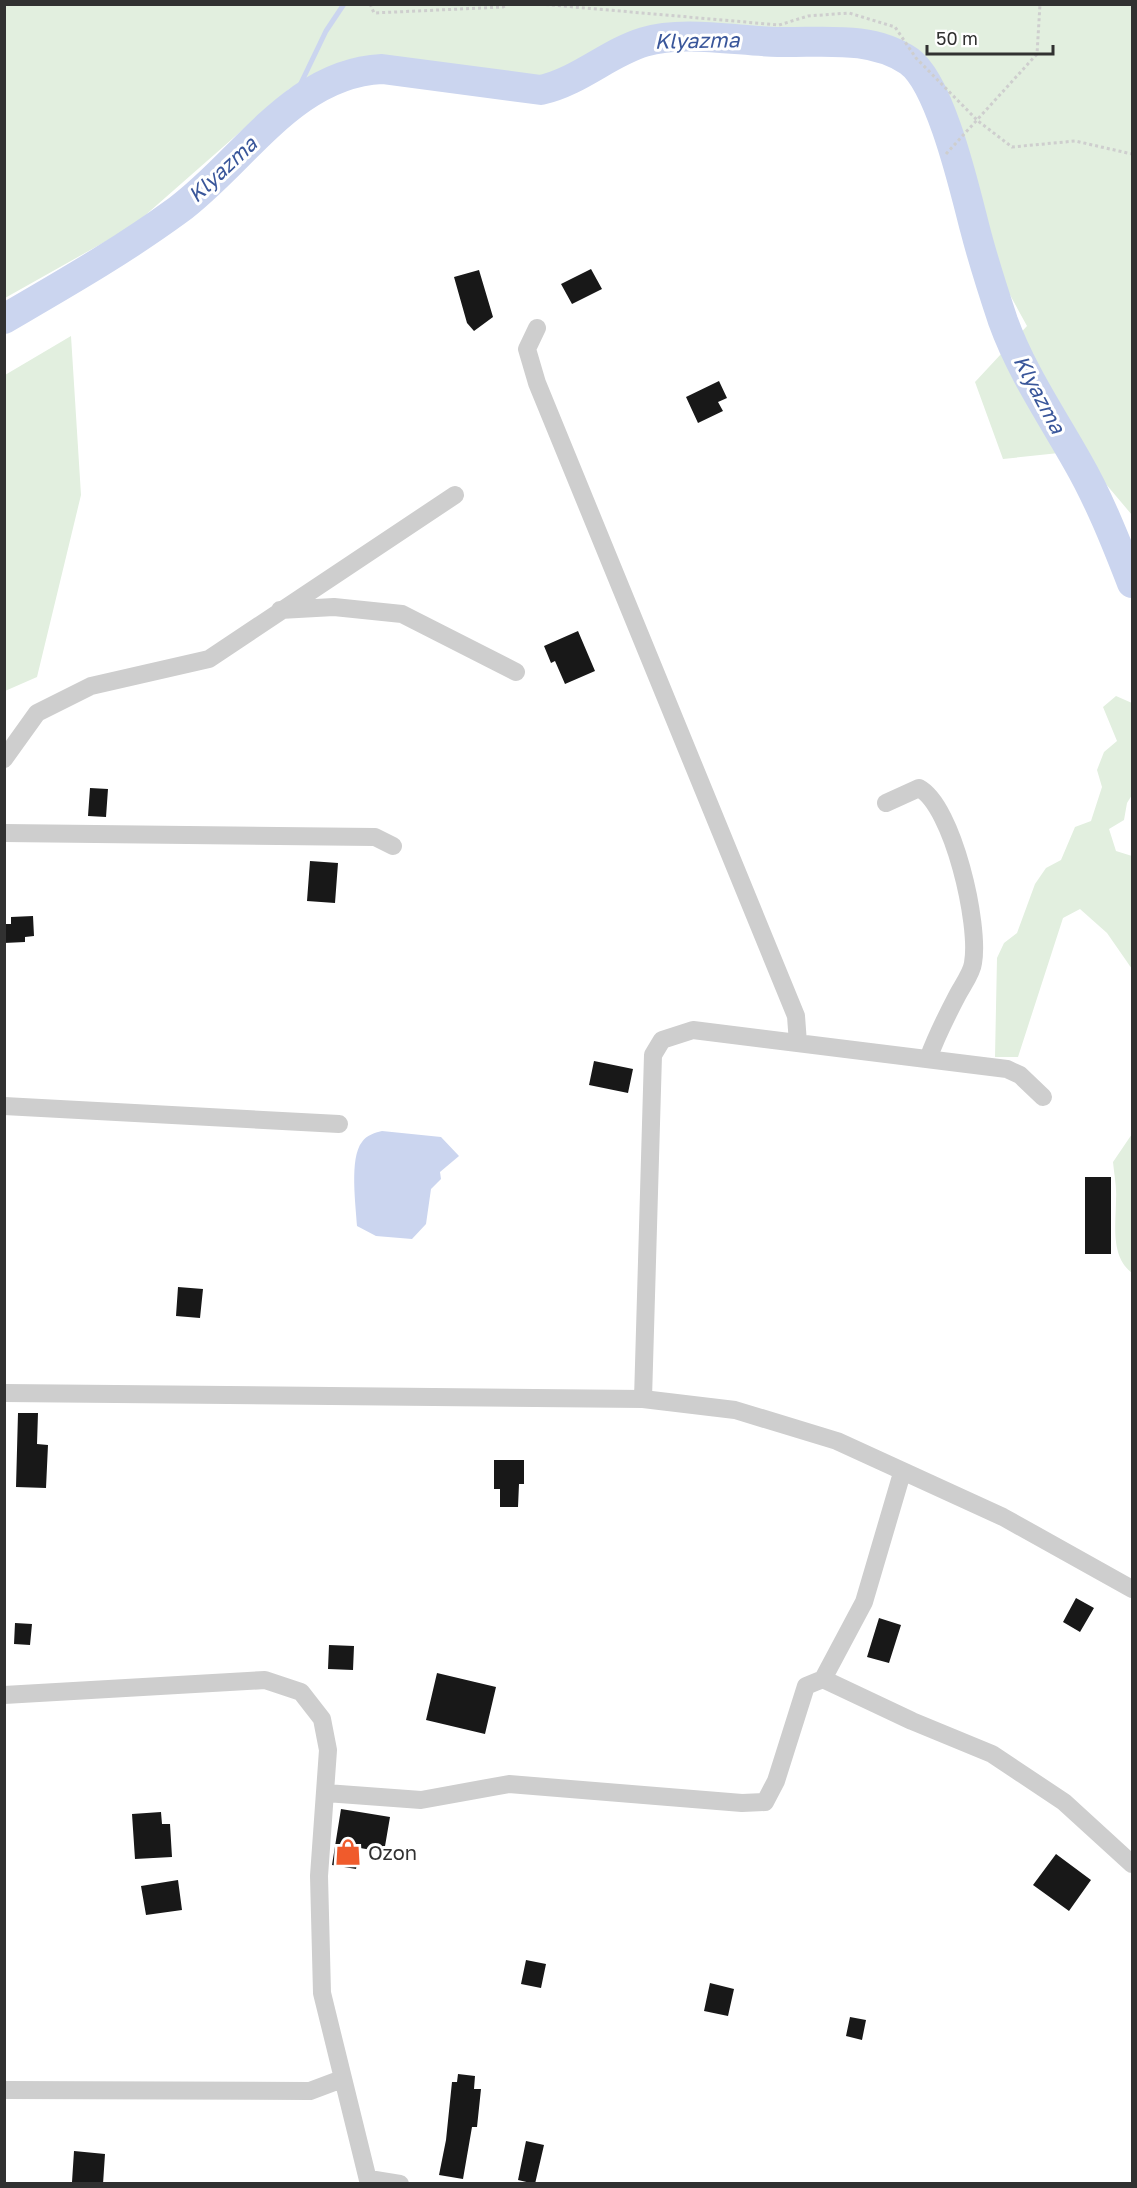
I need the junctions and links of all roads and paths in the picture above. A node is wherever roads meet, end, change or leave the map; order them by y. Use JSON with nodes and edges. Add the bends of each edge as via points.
{"nodes":[{"id":1,"x":370,"y":4,"type":"edge"},
{"id":2,"x":508,"y":4,"type":"edge"},
{"id":3,"x":540,"y":4,"type":"edge"},
{"id":4,"x":1040,"y":4,"type":"edge"},
{"id":5,"x":978,"y":121,"type":"junction"},
{"id":6,"x":1132,"y":153,"type":"edge"},
{"id":7,"x":946,"y":154,"type":"dead end"},
{"id":8,"x":537,"y":328,"type":"dead end"},
{"id":9,"x":455,"y":495,"type":"dead end"},
{"id":10,"x":279,"y":610,"type":"junction"},
{"id":11,"x":516,"y":672,"type":"dead end"},
{"id":12,"x":4,"y":759,"type":"edge"},
{"id":13,"x":886,"y":803,"type":"dead end"},
{"id":14,"x":4,"y":833,"type":"edge"},
{"id":15,"x":393,"y":846,"type":"dead end"},
{"id":16,"x":798,"y":1043,"type":"junction"},
{"id":17,"x":928,"y":1059,"type":"junction"},
{"id":18,"x":1043,"y":1098,"type":"dead end"},
{"id":19,"x":4,"y":1106,"type":"edge"},
{"id":20,"x":339,"y":1124,"type":"dead end"},
{"id":21,"x":4,"y":1393,"type":"edge"},
{"id":22,"x":643,"y":1399,"type":"junction"},
{"id":23,"x":902,"y":1473,"type":"junction"},
{"id":24,"x":1132,"y":1589,"type":"edge"},
{"id":25,"x":824,"y":1679,"type":"junction"},
{"id":26,"x":4,"y":1695,"type":"edge"},
{"id":27,"x":326,"y":1793,"type":"junction"},
{"id":28,"x":1132,"y":1864,"type":"edge"},
{"id":29,"x":342,"y":2079,"type":"junction"},
{"id":30,"x":4,"y":2090,"type":"edge"},
{"id":31,"x":369,"y":2181,"type":"edge"},
{"id":32,"x":400,"y":2184,"type":"edge"}],
"edges":[{"from":1,"to":2,"type":"path","via":[[374,13]]},
{"from":3,"to":5,"type":"path","via":[[779,25],[808,16],[849,13],[895,27],[916,58]]},
{"from":4,"to":5,"type":"path","via":[[1036,54]]},
{"from":5,"to":6,"type":"path","via":[[1012,147],[1075,141]]},
{"from":5,"to":7,"type":"path"},
{"from":8,"to":16,"type":"street","via":[[528,349],[537,383],[796,1016]]},
{"from":9,"to":10,"type":"street"},
{"from":10,"to":11,"type":"street","via":[[334,607],[402,614]]},
{"from":10,"to":12,"type":"street","via":[[209,658],[91,686],[37,713]]},
{"from":13,"to":17,"type":"street","via":[[919,788],[929,793],[944,816],[970,895],[974,964],[940,1027]]},
{"from":14,"to":15,"type":"street","via":[[375,837]]},
{"from":16,"to":17,"type":"street"},
{"from":16,"to":22,"type":"street","via":[[693,1030],[662,1040],[653,1054]]},
{"from":17,"to":18,"type":"street","via":[[1006,1069],[1020,1075]]},
{"from":19,"to":20,"type":"street"},
{"from":21,"to":22,"type":"street"},
{"from":22,"to":23,"type":"street","via":[[735,1410],[837,1441]]},
{"from":23,"to":24,"type":"street","via":[[1003,1517]]},
{"from":23,"to":25,"type":"street","via":[[864,1602]]},
{"from":25,"to":27,"type":"street","via":[[806,1686],[776,1781],[765,1802],[509,1784],[421,1800]]},
{"from":25,"to":28,"type":"street","via":[[992,1754],[1064,1802]]},
{"from":26,"to":27,"type":"street","via":[[265,1680],[301,1692],[322,1719],[328,1750]]},
{"from":27,"to":29,"type":"street","via":[[319,1876],[322,1993]]},
{"from":29,"to":30,"type":"street","via":[[310,2091]]},
{"from":29,"to":31,"type":"street"},
{"from":31,"to":32,"type":"street"}]}
